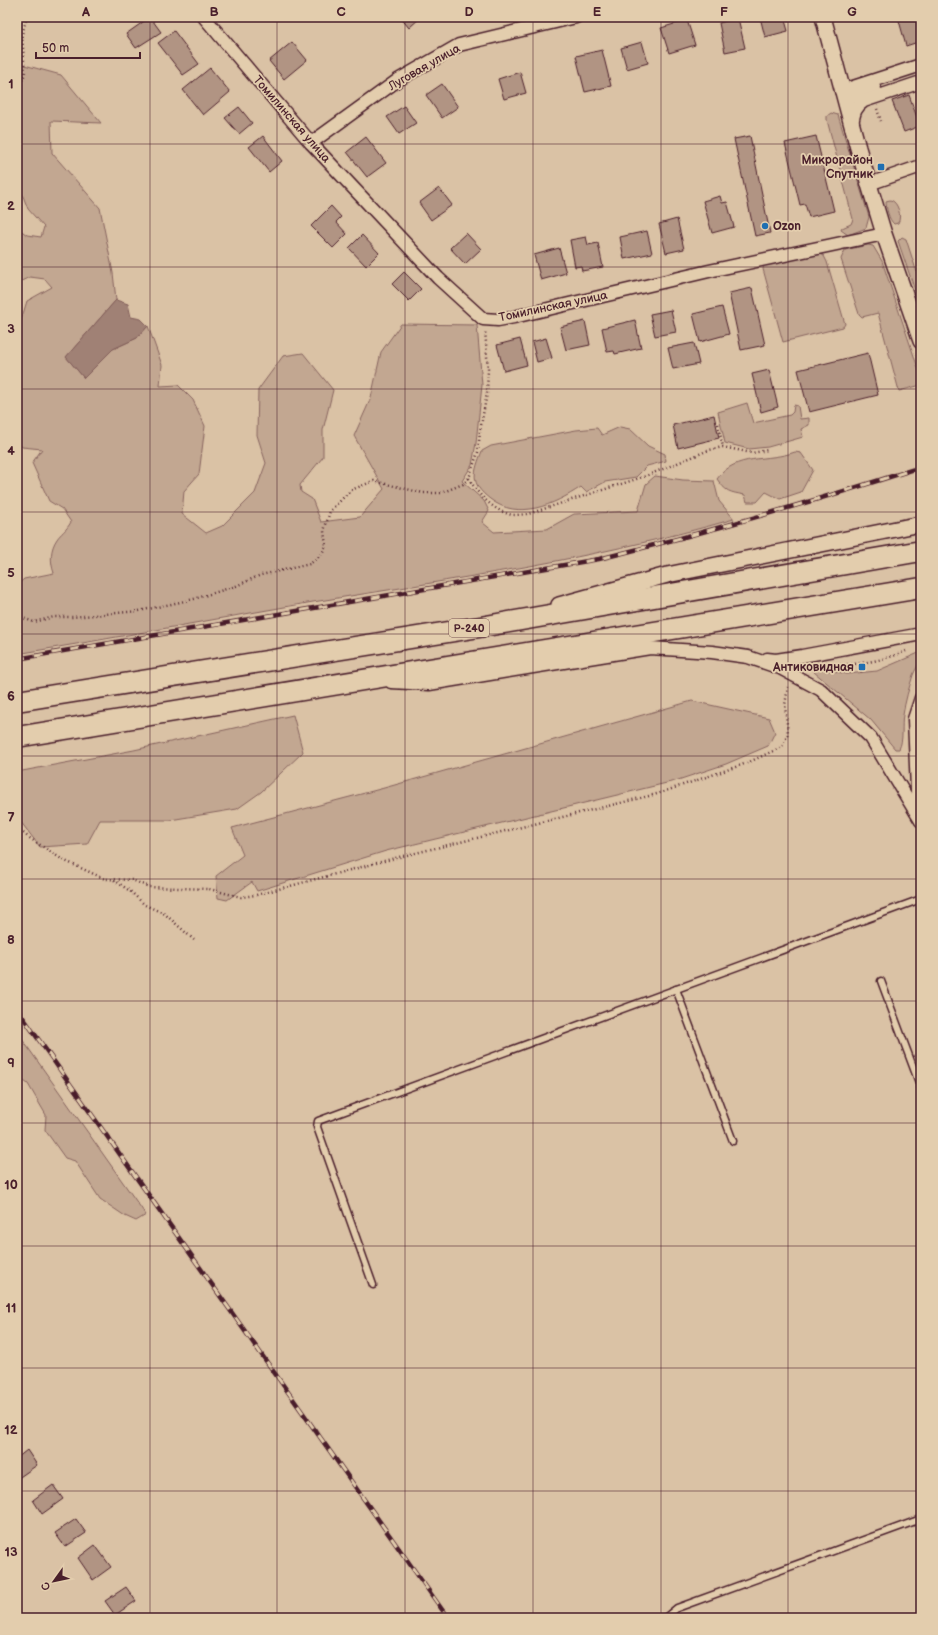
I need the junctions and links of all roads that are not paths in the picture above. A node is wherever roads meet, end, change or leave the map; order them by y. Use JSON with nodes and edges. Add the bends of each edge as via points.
{"nodes":[{"id":1,"x":204,"y":17,"type":"edge"},
{"id":2,"x":576,"y":17,"type":"edge"},
{"id":3,"x":823,"y":17,"type":"edge"},
{"id":4,"x":921,"y":65,"type":"edge"},
{"id":5,"x":921,"y":74,"type":"edge"},
{"id":6,"x":921,"y":82,"type":"edge"},
{"id":7,"x":843,"y":95,"type":"junction"},
{"id":8,"x":852,"y":127,"type":"junction"},
{"id":9,"x":310,"y":143,"type":"junction"},
{"id":10,"x":921,"y":166,"type":"edge"},
{"id":11,"x":869,"y":184,"type":"junction"},
{"id":12,"x":884,"y":234,"type":"junction"},
{"id":13,"x":921,"y":341,"type":"edge"},
{"id":14,"x":921,"y":524,"type":"edge"},
{"id":15,"x":921,"y":551,"type":"edge"},
{"id":16,"x":921,"y":588,"type":"edge"},
{"id":17,"x":486,"y":626,"type":"junction"},
{"id":18,"x":921,"y":634,"type":"edge"},
{"id":19,"x":748,"y":657,"type":"junction"},
{"id":20,"x":364,"y":681,"type":"junction"},
{"id":21,"x":921,"y":698,"type":"edge"},
{"id":22,"x":17,"y":701,"type":"edge"},
{"id":23,"x":17,"y":737,"type":"edge"},
{"id":24,"x":920,"y":817,"type":"edge"},
{"id":25,"x":921,"y":899,"type":"edge"},
{"id":26,"x":881,"y":981,"type":"dead end"},
{"id":27,"x":676,"y":989,"type":"junction"},
{"id":28,"x":921,"y":1088,"type":"edge"},
{"id":29,"x":733,"y":1141,"type":"dead end"},
{"id":30,"x":373,"y":1285,"type":"dead end"},
{"id":31,"x":921,"y":1519,"type":"edge"},
{"id":32,"x":665,"y":1618,"type":"edge"}],
"edges":[{"from":1,"to":9,"type":"street","name":"Томилинская улица"},
{"from":2,"to":9,"type":"street","name":"Луговая улица","via":[[459,44],[398,80]]},
{"from":3,"to":7,"type":"street"},
{"from":4,"to":7,"type":"street"},
{"from":5,"to":7,"type":"street"},
{"from":6,"to":8,"type":"street","via":[[864,101],[854,111]]},
{"from":7,"to":8,"type":"street"},
{"from":8,"to":11,"type":"street"},
{"from":9,"to":12,"type":"street","name":"Томилинская улица","via":[[438,278],[484,319],[498,320],[709,270]]},
{"from":10,"to":11,"type":"street"},
{"from":11,"to":12,"type":"street"},
{"from":12,"to":13,"type":"street"},
{"from":14,"to":17,"type":"street","via":[[666,575]]},
{"from":15,"to":17,"type":"highway","number":"Р-240"},
{"from":16,"to":20,"type":"highway"},
{"from":17,"to":22,"type":"highway","number":"Р-240"},
{"from":18,"to":19,"type":"street","via":[[776,660]]},
{"from":19,"to":20,"type":"street","via":[[650,648],[429,684]]},
{"from":19,"to":24,"type":"street","via":[[780,668],[821,690],[871,738]]},
{"from":20,"to":23,"type":"highway"},
{"from":21,"to":24,"type":"street","via":[[914,719]]},
{"from":25,"to":27,"type":"lane"},
{"from":26,"to":28,"type":"lane"},
{"from":27,"to":29,"type":"lane"},
{"from":27,"to":30,"type":"lane","via":[[318,1121],[317,1127]]},
{"from":31,"to":32,"type":"lane","via":[[677,1608]]}]}
